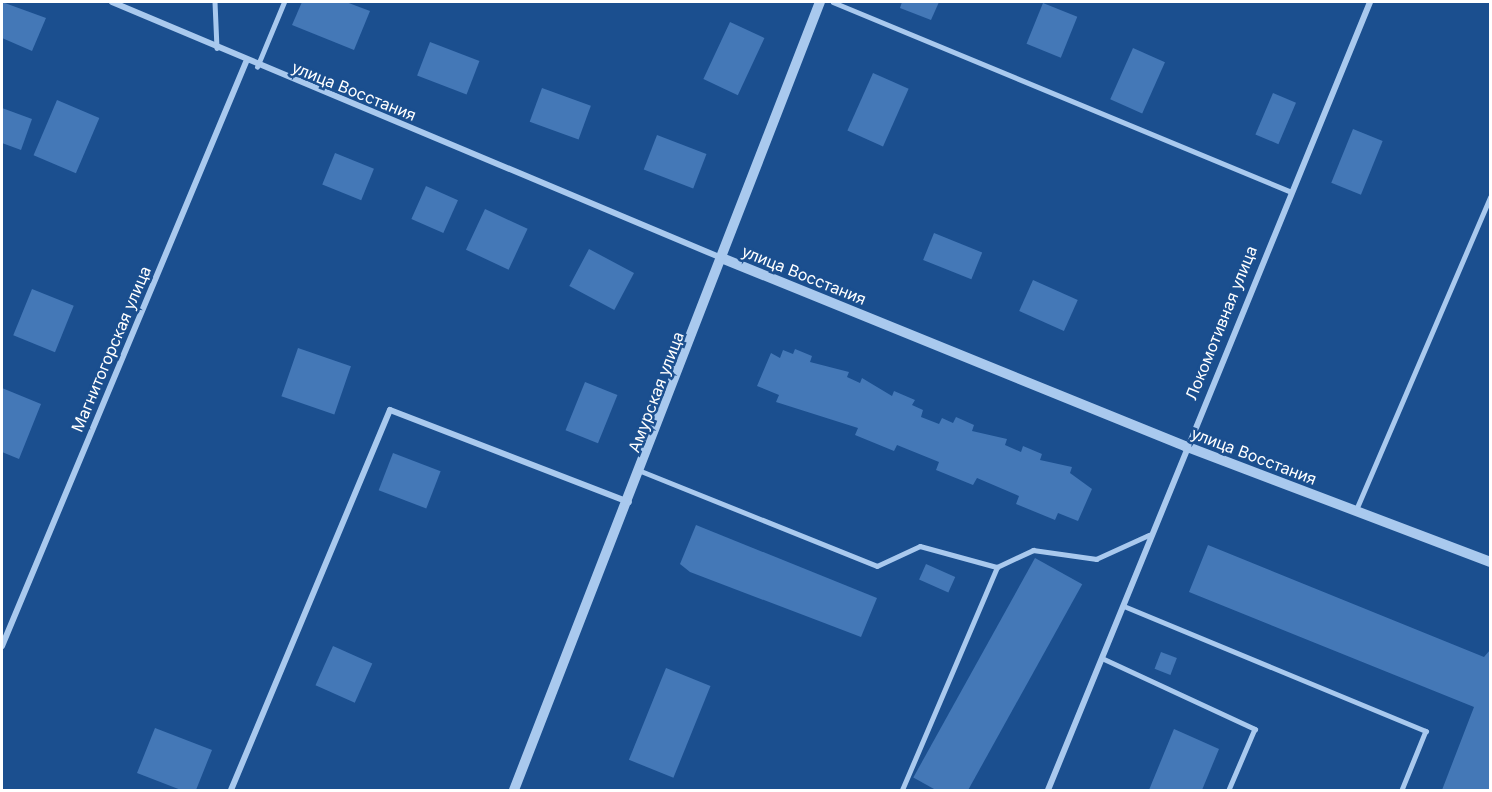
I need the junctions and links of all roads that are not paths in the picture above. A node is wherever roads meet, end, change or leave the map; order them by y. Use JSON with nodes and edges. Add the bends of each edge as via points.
{"nodes":[{"id":1,"x":112,"y":2,"type":"edge"},
{"id":2,"x":215,"y":2,"type":"edge"},
{"id":3,"x":284,"y":2,"type":"edge"},
{"id":4,"x":820,"y":2,"type":"edge"},
{"id":5,"x":833,"y":2,"type":"edge"},
{"id":6,"x":1370,"y":2,"type":"edge"},
{"id":7,"x":217,"y":48,"type":"junction"},
{"id":8,"x":246,"y":62,"type":"junction"},
{"id":9,"x":256,"y":67,"type":"junction"},
{"id":10,"x":1290,"y":191,"type":"junction"},
{"id":11,"x":1491,"y":198,"type":"edge"},
{"id":12,"x":724,"y":259,"type":"junction"},
{"id":13,"x":1185,"y":446,"type":"junction"},
{"id":14,"x":641,"y":471,"type":"junction"},
{"id":15,"x":628,"y":502,"type":"junction"},
{"id":16,"x":1356,"y":510,"type":"junction"},
{"id":17,"x":1149,"y":535,"type":"junction"},
{"id":18,"x":1491,"y":562,"type":"edge"},
{"id":19,"x":998,"y":567,"type":"junction"},
{"id":20,"x":1124,"y":606,"type":"junction"},
{"id":21,"x":2,"y":646,"type":"edge"},
{"id":22,"x":1102,"y":658,"type":"junction"},
{"id":23,"x":231,"y":790,"type":"edge"},
{"id":24,"x":514,"y":790,"type":"edge"},
{"id":25,"x":902,"y":790,"type":"edge"},
{"id":26,"x":1048,"y":790,"type":"edge"},
{"id":27,"x":1229,"y":790,"type":"edge"},
{"id":28,"x":1402,"y":790,"type":"edge"}],
"edges":[{"from":1,"to":7,"type":"street","name":"улица Восстания"},
{"from":2,"to":7,"type":"lane"},
{"from":3,"to":9,"type":"lane"},
{"from":4,"to":12,"type":"street","name":"Амурская улица"},
{"from":5,"to":10,"type":"lane"},
{"from":6,"to":10,"type":"street","name":"Локомотивная улица"},
{"from":7,"to":8,"type":"street","name":"улица Восстания"},
{"from":8,"to":9,"type":"street","name":"улица Восстания"},
{"from":8,"to":21,"type":"street","name":"Магнитогорская улица"},
{"from":9,"to":12,"type":"street","name":"улица Восстания"},
{"from":10,"to":13,"type":"street","name":"Локомотивная улица"},
{"from":11,"to":16,"type":"lane"},
{"from":12,"to":13,"type":"street","name":"улица Восстания"},
{"from":12,"to":14,"type":"street","name":"Амурская улица"},
{"from":13,"to":16,"type":"street","name":"улица Восстания"},
{"from":13,"to":17,"type":"street","name":"Локомотивная улица"},
{"from":14,"to":15,"type":"street","name":"Амурская улица"},
{"from":14,"to":19,"type":"lane","via":[[876,566],[920,546]]},
{"from":15,"to":23,"type":"street","via":[[390,410]]},
{"from":15,"to":24,"type":"street","name":"Амурская улица"},
{"from":16,"to":18,"type":"street","name":"улица Восстания"},
{"from":17,"to":19,"type":"lane","via":[[1096,559],[1033,550]]},
{"from":17,"to":20,"type":"street","name":"Локомотивная улица"},
{"from":19,"to":25,"type":"lane"},
{"from":20,"to":22,"type":"street","name":"Локомотивная улица"},
{"from":20,"to":28,"type":"lane","via":[[1426,731]]},
{"from":22,"to":26,"type":"street","name":"Локомотивная улица"},
{"from":22,"to":27,"type":"lane","via":[[1256,729]]}]}
